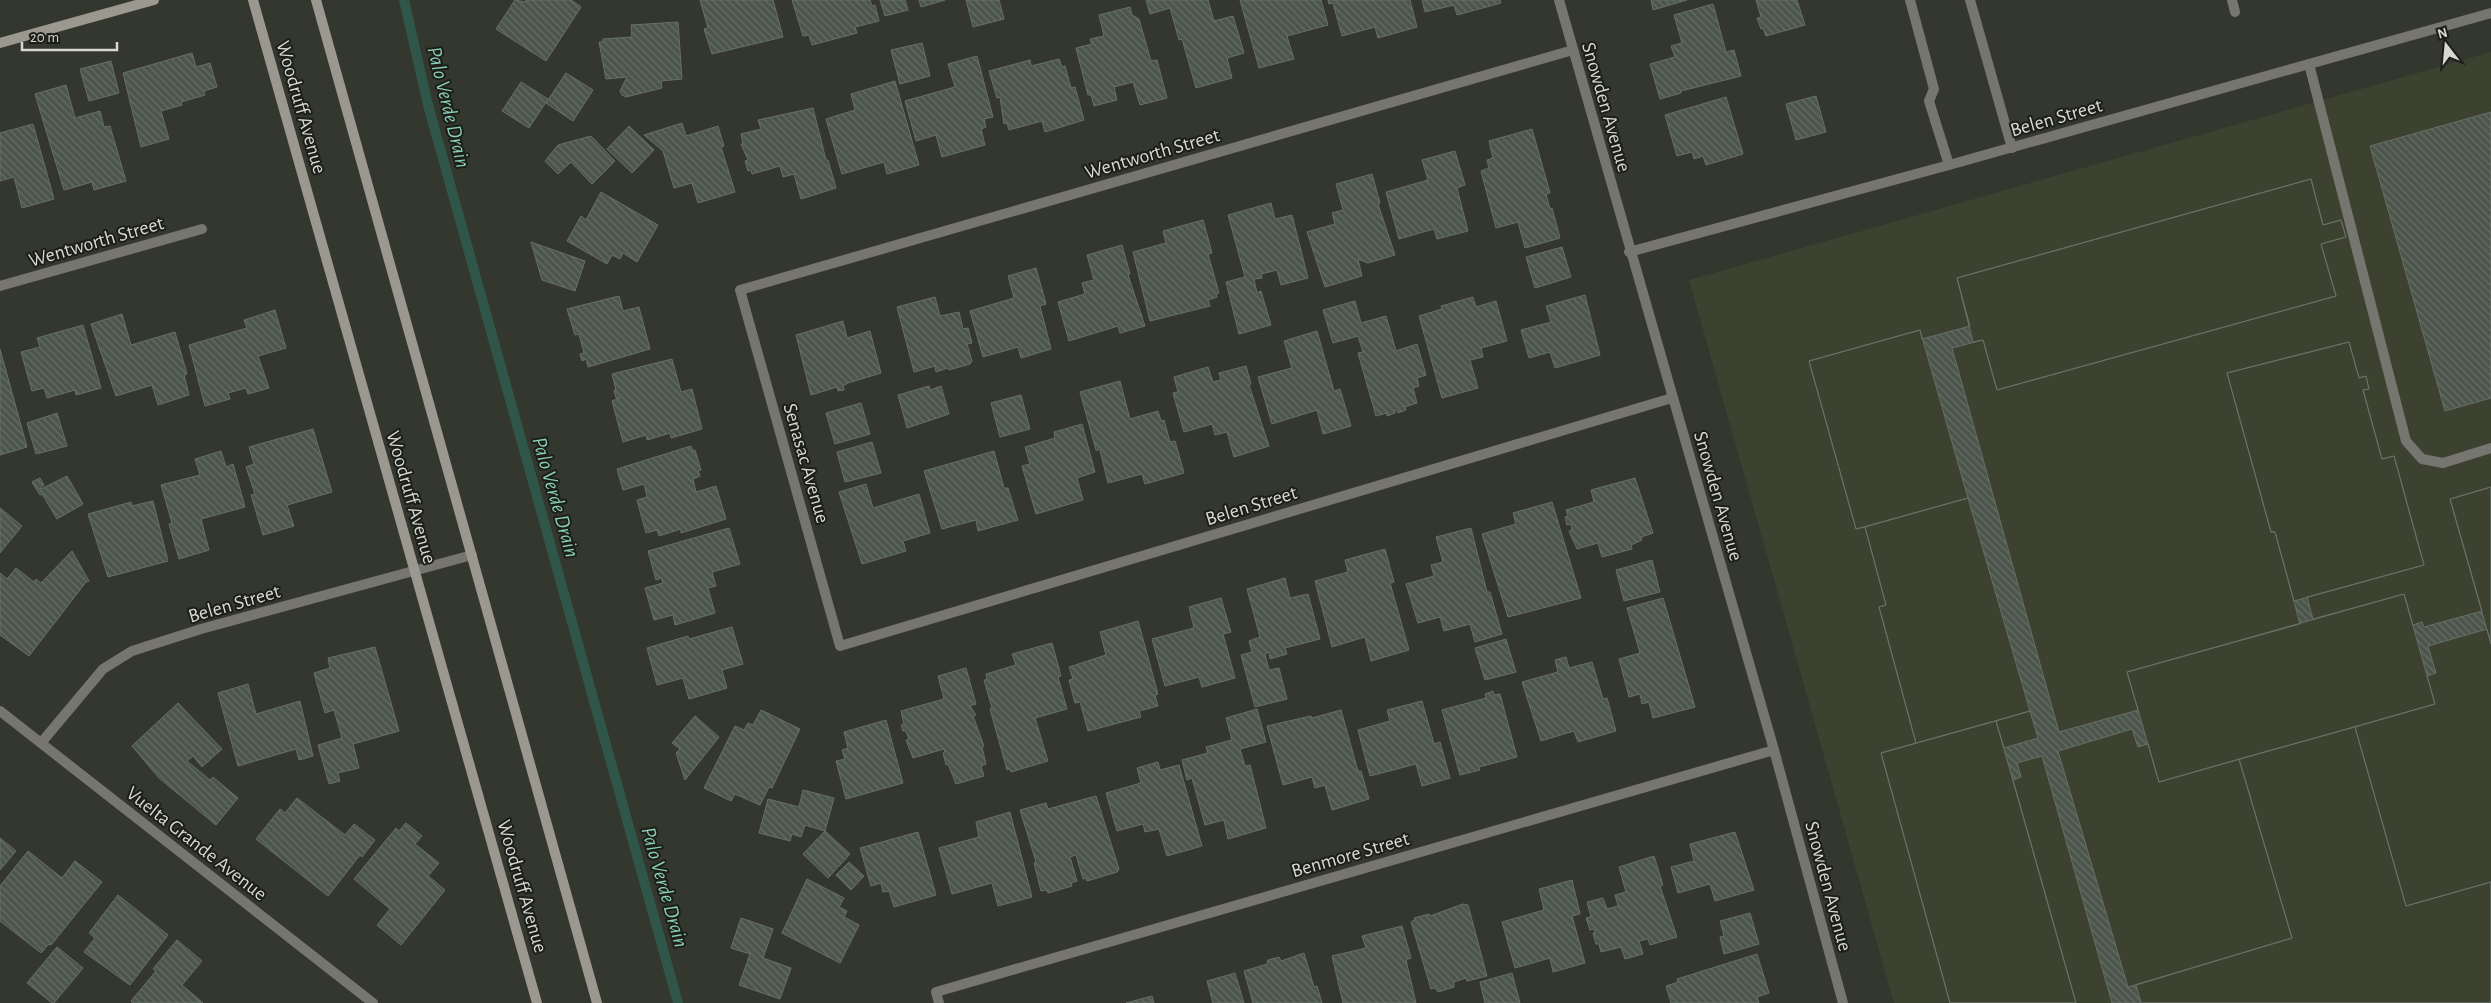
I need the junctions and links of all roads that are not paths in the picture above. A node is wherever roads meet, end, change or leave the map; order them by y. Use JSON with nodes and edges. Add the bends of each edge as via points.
{"nodes":[{"id":1,"x":154,"y":0,"type":"edge"},
{"id":2,"x":253,"y":0,"type":"edge"},
{"id":3,"x":316,"y":0,"type":"edge"},
{"id":4,"x":1558,"y":0,"type":"edge"},
{"id":5,"x":1910,"y":0,"type":"edge"},
{"id":6,"x":1970,"y":0,"type":"edge"},
{"id":7,"x":2232,"y":0,"type":"edge"},
{"id":8,"x":2236,"y":12,"type":"dead end"},
{"id":9,"x":2491,"y":13,"type":"edge"},
{"id":10,"x":0,"y":43,"type":"edge"},
{"id":11,"x":1573,"y":50,"type":"junction"},
{"id":12,"x":2309,"y":64,"type":"junction"},
{"id":13,"x":2012,"y":148,"type":"junction"},
{"id":14,"x":1949,"y":165,"type":"junction"},
{"id":15,"x":202,"y":229,"type":"dead end"},
{"id":16,"x":1629,"y":252,"type":"junction"},
{"id":17,"x":0,"y":286,"type":"edge"},
{"id":18,"x":740,"y":290,"type":"joint"},
{"id":19,"x":1672,"y":398,"type":"junction"},
{"id":20,"x":2491,"y":448,"type":"edge"},
{"id":21,"x":472,"y":555,"type":"junction"},
{"id":22,"x":415,"y":571,"type":"junction"},
{"id":23,"x":840,"y":646,"type":"joint"},
{"id":24,"x":0,"y":711,"type":"edge"},
{"id":25,"x":41,"y":743,"type":"junction"},
{"id":26,"x":1774,"y":750,"type":"junction"},
{"id":27,"x":373,"y":1003,"type":"edge"},
{"id":28,"x":537,"y":1003,"type":"edge"},
{"id":29,"x":597,"y":1003,"type":"edge"},
{"id":30,"x":939,"y":1003,"type":"edge"},
{"id":31,"x":1843,"y":1003,"type":"edge"}],
"edges":[{"from":1,"to":10,"type":"main road"},
{"from":2,"to":22,"type":"main road","name":"Woodruff Avenue"},
{"from":3,"to":21,"type":"main road","name":"Woodruff Avenue"},
{"from":4,"to":11,"type":"street","name":"Snowden Avenue"},
{"from":5,"to":14,"type":"street","via":[[1934,89],[1929,101]]},
{"from":6,"to":13,"type":"street"},
{"from":7,"to":8,"type":"street"},
{"from":9,"to":12,"type":"street","name":"Belen Street"},
{"from":11,"to":16,"type":"street","name":"Snowden Avenue"},
{"from":11,"to":18,"type":"street","name":"Wentworth Street"},
{"from":12,"to":13,"type":"street","name":"Belen Street"},
{"from":12,"to":20,"type":"street","via":[[2406,441],[2422,459],[2443,463]]},
{"from":13,"to":14,"type":"street","name":"Belen Street"},
{"from":14,"to":16,"type":"street","name":"Belen Street"},
{"from":15,"to":17,"type":"street","name":"Wentworth Street"},
{"from":16,"to":19,"type":"street","name":"Snowden Avenue"},
{"from":18,"to":23,"type":"street","name":"Senasac Avenue"},
{"from":19,"to":23,"type":"street","name":"Belen Street"},
{"from":19,"to":26,"type":"street","name":"Snowden Avenue"},
{"from":21,"to":22,"type":"street","name":"Belen Street"},
{"from":21,"to":29,"type":"main road","name":"Woodruff Avenue"},
{"from":22,"to":25,"type":"street","name":"Belen Street","via":[[132,651],[103,669]]},
{"from":22,"to":28,"type":"main road","name":"Woodruff Avenue"},
{"from":24,"to":25,"type":"street","name":"Vuelta Grande Avenue"},
{"from":25,"to":27,"type":"street","name":"Vuelta Grande Avenue"},
{"from":26,"to":30,"type":"street","name":"Benmore Street","via":[[936,992]]},
{"from":26,"to":31,"type":"street","name":"Snowden Avenue"}]}
